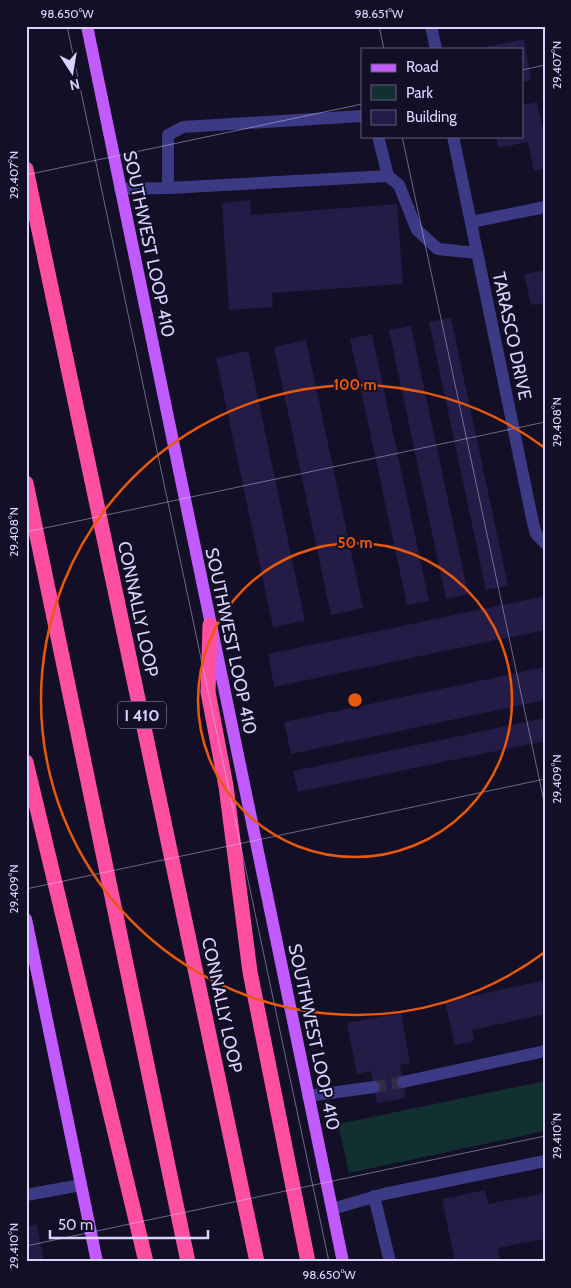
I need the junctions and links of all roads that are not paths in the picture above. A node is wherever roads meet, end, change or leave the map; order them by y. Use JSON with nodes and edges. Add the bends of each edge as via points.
{"nodes":[{"id":1,"x":86,"y":26,"type":"edge"},
{"id":2,"x":431,"y":26,"type":"edge"},
{"id":3,"x":436,"y":48,"type":"edge"},
{"id":4,"x":361,"y":116,"type":"edge"},
{"id":5,"x":378,"y":138,"type":"edge"},
{"id":6,"x":454,"y":138,"type":"edge"},
{"id":7,"x":26,"y":169,"type":"edge"},
{"id":8,"x":388,"y":176,"type":"junction"},
{"id":9,"x":168,"y":188,"type":"junction"},
{"id":10,"x":120,"y":189,"type":"junction"},
{"id":11,"x":545,"y":207,"type":"edge"},
{"id":12,"x":471,"y":222,"type":"junction"},
{"id":13,"x":477,"y":253,"type":"junction"},
{"id":14,"x":26,"y":483,"type":"edge"},
{"id":15,"x":543,"y":542,"type":"edge"},
{"id":16,"x":210,"y":625,"type":"junction"},
{"id":17,"x":26,"y":762,"type":"edge"},
{"id":18,"x":26,"y":919,"type":"edge"},
{"id":19,"x":545,"y":1051,"type":"edge"},
{"id":20,"x":403,"y":1082,"type":"tunnel mouth"},
{"id":21,"x":374,"y":1087,"type":"tunnel mouth"},
{"id":22,"x":308,"y":1096,"type":"junction"},
{"id":23,"x":545,"y":1161,"type":"edge"},
{"id":24,"x":81,"y":1184,"type":"junction"},
{"id":25,"x":26,"y":1195,"type":"edge"},
{"id":26,"x":374,"y":1196,"type":"junction"},
{"id":27,"x":332,"y":1209,"type":"junction"},
{"id":28,"x":97,"y":1262,"type":"edge"},
{"id":29,"x":146,"y":1262,"type":"edge"},
{"id":30,"x":188,"y":1262,"type":"edge"},
{"id":31,"x":257,"y":1262,"type":"edge"},
{"id":32,"x":308,"y":1262,"type":"edge"},
{"id":33,"x":343,"y":1262,"type":"edge"},
{"id":34,"x":390,"y":1262,"type":"edge"}],
"edges":[{"from":1,"to":10,"type":"main road","name":"SOUTHWEST LOOP 410"},
{"from":2,"to":3,"type":"street"},
{"from":4,"to":9,"type":"street","via":[[183,127],[168,135]]},
{"from":5,"to":8,"type":"street"},
{"from":6,"to":12,"type":"street","name":"TARASCO DRIVE"},
{"from":7,"to":31,"type":"highway","name":"CONNALLY LOOP","number":"I 410"},
{"from":8,"to":9,"type":"street"},
{"from":8,"to":13,"type":"street","via":[[399,185],[417,230],[438,249]]},
{"from":9,"to":10,"type":"street"},
{"from":10,"to":16,"type":"main road","name":"SOUTHWEST LOOP 410"},
{"from":11,"to":12,"type":"street"},
{"from":12,"to":13,"type":"street","name":"TARASCO DRIVE"},
{"from":13,"to":15,"type":"street","name":"TARASCO DRIVE","via":[[533,523]]},
{"from":14,"to":30,"type":"highway"},
{"from":16,"to":22,"type":"main road","name":"SOUTHWEST LOOP 410"},
{"from":16,"to":32,"type":"highway","via":[[208,692],[228,794],[250,972]]},
{"from":17,"to":29,"type":"highway"},
{"from":18,"to":24,"type":"main road"},
{"from":19,"to":20,"type":"street"},
{"from":21,"to":22,"type":"street"},
{"from":22,"to":27,"type":"main road","name":"SOUTHWEST LOOP 410"},
{"from":23,"to":26,"type":"street"},
{"from":24,"to":25,"type":"street"},
{"from":24,"to":28,"type":"main road"},
{"from":26,"to":27,"type":"street"},
{"from":26,"to":34,"type":"street"},
{"from":27,"to":33,"type":"main road","name":"SOUTHWEST LOOP 410"}]}
